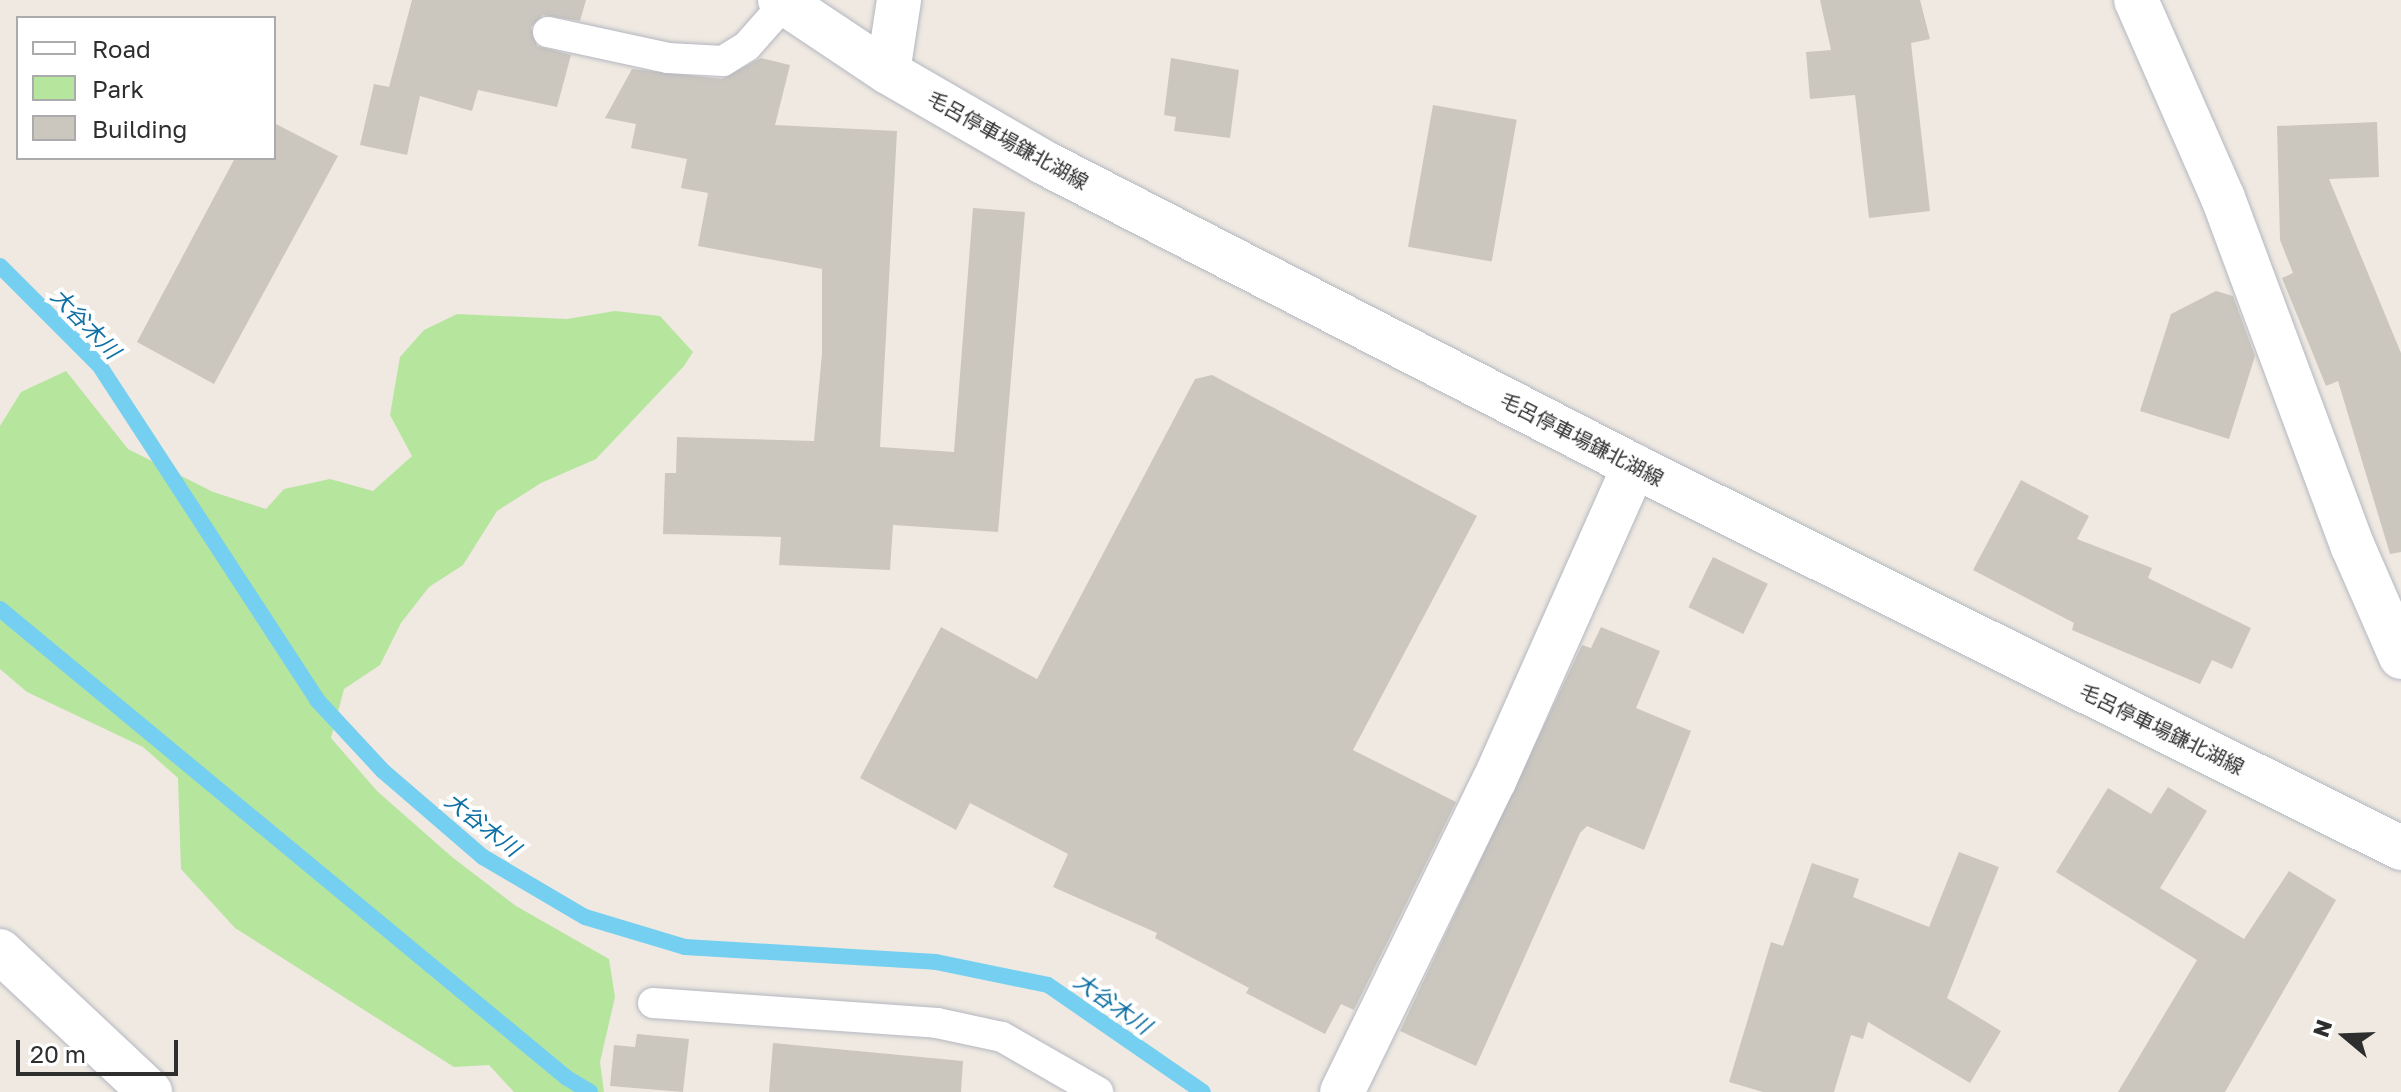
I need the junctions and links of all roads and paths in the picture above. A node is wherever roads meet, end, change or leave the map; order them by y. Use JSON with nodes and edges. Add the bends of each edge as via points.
{"nodes":[{"id":1,"x":899,"y":0,"type":"edge"},
{"id":2,"x":2136,"y":0,"type":"edge"},
{"id":3,"x":782,"y":1,"type":"edge"},
{"id":4,"x":548,"y":32,"type":"dead end"},
{"id":5,"x":888,"y":72,"type":"junction"},
{"id":6,"x":1634,"y":466,"type":"junction"},
{"id":7,"x":2401,"y":657,"type":"edge"},
{"id":8,"x":2401,"y":848,"type":"edge"},
{"id":9,"x":0,"y":951,"type":"edge"},
{"id":10,"x":653,"y":1003,"type":"dead end"},
{"id":11,"x":150,"y":1092,"type":"edge"},
{"id":12,"x":1098,"y":1092,"type":"edge"},
{"id":13,"x":1342,"y":1092,"type":"edge"}],
"edges":[{"from":1,"to":5,"type":"main road"},
{"from":2,"to":7,"type":"main road","via":[[2223,198],[2353,547]]},
{"from":3,"to":4,"type":"lane","via":[[747,46],[723,61],[668,58]]},
{"from":3,"to":5,"type":"main road","name":"毛呂停車場鎌北湖線"},
{"from":5,"to":6,"type":"main road","name":"毛呂停車場鎌北湖線","via":[[1043,162]]},
{"from":6,"to":8,"type":"main road","name":"毛呂停車場鎌北湖線"},
{"from":6,"to":13,"type":"main road","via":[[1494,781]]},
{"from":9,"to":11,"type":"main road"},
{"from":10,"to":12,"type":"lane","via":[[937,1023],[1002,1037]]}]}
